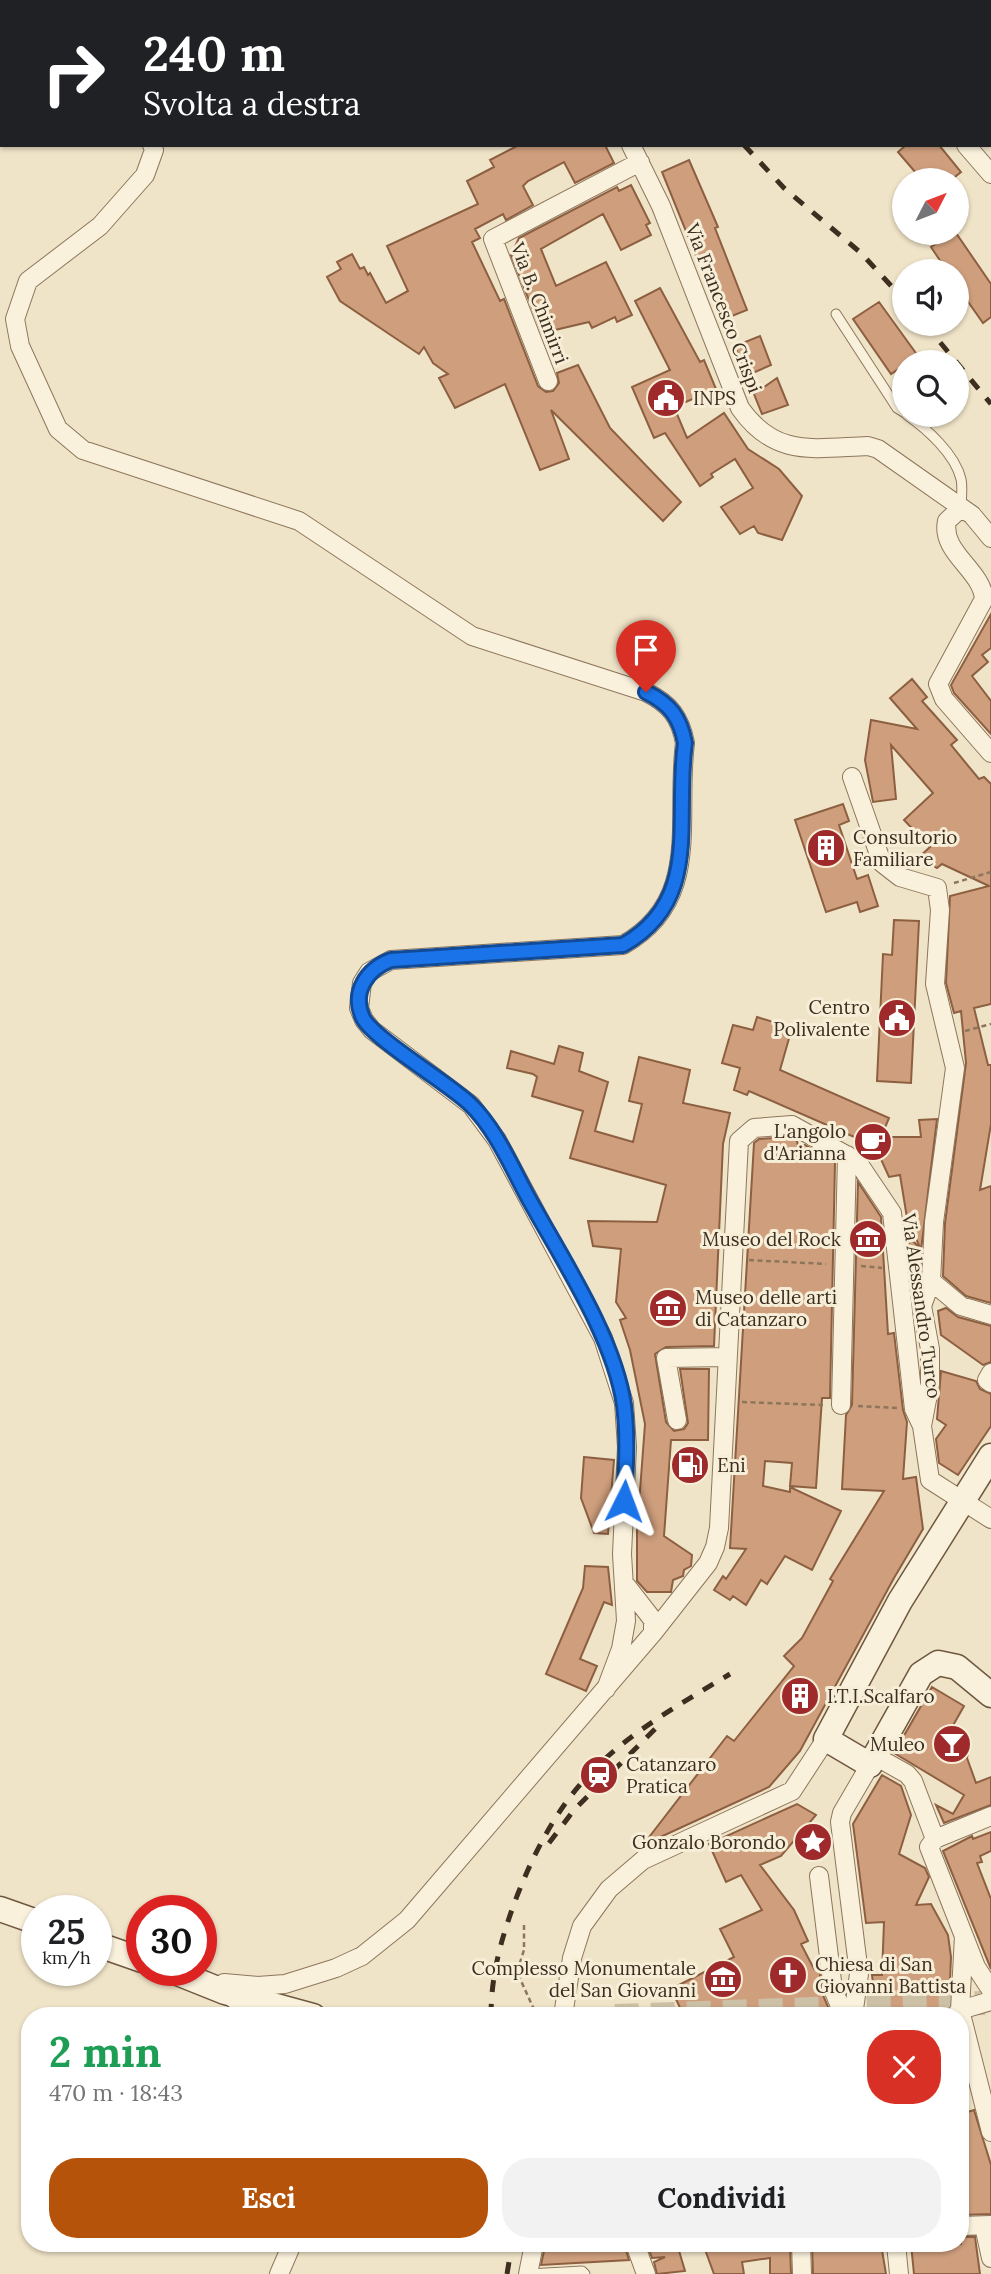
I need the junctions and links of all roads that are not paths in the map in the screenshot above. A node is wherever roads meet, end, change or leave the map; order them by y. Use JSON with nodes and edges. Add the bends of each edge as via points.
{"nodes":[{"id":1,"x":153,"y":147,"type":"edge"},
{"id":2,"x":632,"y":147,"type":"edge"},
{"id":3,"x":968,"y":147,"type":"edge"},
{"id":4,"x":640,"y":162,"type":"junction"},
{"id":5,"x":991,"y":174,"type":"edge"},
{"id":6,"x":836,"y":314,"type":"dead end"},
{"id":7,"x":548,"y":380,"type":"dead end"},
{"id":8,"x":892,"y":400,"type":"edge"},
{"id":9,"x":924,"y":427,"type":"edge"},
{"id":10,"x":961,"y":508,"type":"junction"},
{"id":11,"x":991,"y":538,"type":"edge"},
{"id":12,"x":991,"y":753,"type":"edge"},
{"id":13,"x":852,"y":777,"type":"dead end"},
{"id":14,"x":847,"y":1156,"type":"junction"},
{"id":15,"x":931,"y":1281,"type":"junction"},
{"id":16,"x":991,"y":1315,"type":"edge"},
{"id":17,"x":727,"y":1357,"type":"junction"},
{"id":18,"x":991,"y":1373,"type":"edge"},
{"id":19,"x":991,"y":1383,"type":"edge"},
{"id":20,"x":841,"y":1405,"type":"road end"},
{"id":21,"x":677,"y":1420,"type":"dead end"},
{"id":22,"x":922,"y":1426,"type":"junction"},
{"id":23,"x":991,"y":1456,"type":"edge"},
{"id":24,"x":961,"y":1500,"type":"junction"},
{"id":25,"x":991,"y":1519,"type":"edge"},
{"id":26,"x":625,"y":1584,"type":"junction"},
{"id":27,"x":681,"y":1595,"type":"junction"},
{"id":28,"x":641,"y":1603,"type":"junction"},
{"id":29,"x":626,"y":1621,"type":"junction"},
{"id":30,"x":653,"y":1633,"type":"junction"},
{"id":31,"x":606,"y":1689,"type":"junction"},
{"id":32,"x":986,"y":1691,"type":"edge"},
{"id":33,"x":825,"y":1739,"type":"junction"},
{"id":34,"x":873,"y":1760,"type":"junction"},
{"id":35,"x":991,"y":1816,"type":"edge"},
{"id":36,"x":934,"y":1839,"type":"junction"},
{"id":37,"x":819,"y":1876,"type":"dead end"},
{"id":38,"x":0,"y":1909,"type":"edge"},
{"id":39,"x":21,"y":1916,"type":"edge"},
{"id":40,"x":964,"y":1936,"type":"junction"},
{"id":41,"x":217,"y":1979,"type":"edge"},
{"id":42,"x":209,"y":1986,"type":"edge"},
{"id":43,"x":991,"y":1990,"type":"edge"},
{"id":44,"x":225,"y":1992,"type":"junction"},
{"id":45,"x":991,"y":2001,"type":"edge"},
{"id":46,"x":244,"y":2007,"type":"edge"},
{"id":47,"x":280,"y":2007,"type":"edge"},
{"id":48,"x":564,"y":2007,"type":"edge"},
{"id":49,"x":840,"y":2007,"type":"edge"},
{"id":50,"x":854,"y":2007,"type":"edge"},
{"id":51,"x":958,"y":2007,"type":"edge"},
{"id":52,"x":969,"y":2009,"type":"edge"},
{"id":53,"x":969,"y":2055,"type":"edge"},
{"id":54,"x":991,"y":2132,"type":"edge"},
{"id":55,"x":988,"y":2225,"type":"edge"},
{"id":56,"x":969,"y":2226,"type":"edge"},
{"id":57,"x":289,"y":2252,"type":"edge"},
{"id":58,"x":532,"y":2252,"type":"edge"},
{"id":59,"x":638,"y":2252,"type":"edge"},
{"id":60,"x":801,"y":2252,"type":"edge"},
{"id":61,"x":898,"y":2252,"type":"edge"},
{"id":62,"x":991,"y":2258,"type":"edge"},
{"id":63,"x":279,"y":2274,"type":"edge"},
{"id":64,"x":528,"y":2274,"type":"edge"},
{"id":65,"x":585,"y":2274,"type":"edge"},
{"id":66,"x":646,"y":2274,"type":"edge"},
{"id":67,"x":802,"y":2274,"type":"edge"},
{"id":68,"x":899,"y":2274,"type":"edge"}],
"edges":[{"from":1,"to":26,"type":"street","via":[[145,175],[100,226],[28,281],[15,319],[20,346],[58,429],[83,450],[299,521],[472,636],[646,692],[674,711],[682,726],[679,877],[659,918],[643,934],[623,945],[391,960],[369,972],[359,996],[359,1008],[372,1030],[471,1105],[497,1140],[603,1338],[624,1403]]},
{"from":2,"to":4,"type":"street","name":"Via Francesco Crispi"},
{"from":3,"to":5,"type":"street"},
{"from":4,"to":7,"type":"street","name":"Via B. Chimirri","via":[[493,239]]},
{"from":4,"to":10,"type":"street","name":"Via Francesco Crispi","via":[[662,206],[740,408],[754,426],[787,447],[878,449]]},
{"from":6,"to":8,"type":"lane"},
{"from":9,"to":10,"type":"lane","via":[[953,462],[961,480]]},
{"from":10,"to":11,"type":"street","name":"Via Francesco Crispi"},
{"from":10,"to":12,"type":"street","via":[[947,521],[947,535],[981,584],[984,599],[938,684],[944,699]]},
{"from":13,"to":15,"type":"street","via":[[882,863],[900,877],[937,888],[936,984],[955,1068],[934,1222]]},
{"from":14,"to":17,"type":"street","name":"Via Alessandro Turco","via":[[792,1125],[754,1128],[738,1140]]},
{"from":14,"to":20,"type":"street"},
{"from":14,"to":22,"type":"street","name":"Via Alessandro Turco","via":[[857,1161],[892,1213],[914,1409]]},
{"from":15,"to":16,"type":"street","via":[[961,1306]]},
{"from":15,"to":22,"type":"street","via":[[922,1306],[930,1349],[930,1384]]},
{"from":17,"to":21,"type":"street","via":[[666,1358]]},
{"from":17,"to":27,"type":"street","name":"Via Alessandro Turco","via":[[715,1547],[708,1563]]},
{"from":18,"to":19,"type":"street","via":[[987,1380]]},
{"from":22,"to":24,"type":"street","name":"Via Alessandro Turco","via":[[930,1480]]},
{"from":23,"to":24,"type":"street"},
{"from":24,"to":25,"type":"street","name":"Via Alessandro Turco"},
{"from":24,"to":33,"type":"street"},
{"from":26,"to":28,"type":"street"},
{"from":26,"to":29,"type":"street"},
{"from":27,"to":28,"type":"street","via":[[657,1604]]},
{"from":27,"to":30,"type":"street","name":"Via Alessandro Turco"},
{"from":28,"to":30,"type":"street","via":[[653,1620]]},
{"from":29,"to":30,"type":"street","via":[[640,1632]]},
{"from":29,"to":31,"type":"street"},
{"from":30,"to":31,"type":"street","name":"Via Alessandro Turco"},
{"from":31,"to":41,"type":"street","name":"Via Alessandro Turco","via":[[407,1920],[362,1956],[285,1984],[258,1986]]},
{"from":32,"to":34,"type":"street","via":[[957,1667],[945,1662],[932,1665],[921,1674]]},
{"from":33,"to":34,"type":"street"},
{"from":33,"to":48,"type":"street","via":[[792,1791],[643,1860],[609,1889],[582,1926]]},
{"from":34,"to":36,"type":"street","via":[[912,1781]]},
{"from":34,"to":50,"type":"street","via":[[840,1822],[859,1974]]},
{"from":35,"to":36,"type":"street"},
{"from":36,"to":40,"type":"street","via":[[929,1847]]},
{"from":37,"to":49,"type":"street","via":[[833,1989]]},
{"from":38,"to":39,"type":"street"},
{"from":40,"to":43,"type":"street"},
{"from":40,"to":51,"type":"street"},
{"from":42,"to":44,"type":"street"},
{"from":44,"to":46,"type":"street"},
{"from":44,"to":47,"type":"street"},
{"from":45,"to":52,"type":"street"},
{"from":53,"to":54,"type":"street"},
{"from":55,"to":56,"type":"street"},
{"from":55,"to":62,"type":"street"},
{"from":57,"to":63,"type":"street"},
{"from":58,"to":64,"type":"street"},
{"from":59,"to":66,"type":"street"},
{"from":60,"to":67,"type":"street"},
{"from":61,"to":68,"type":"street"},
{"from":64,"to":65,"type":"lane"}]}
